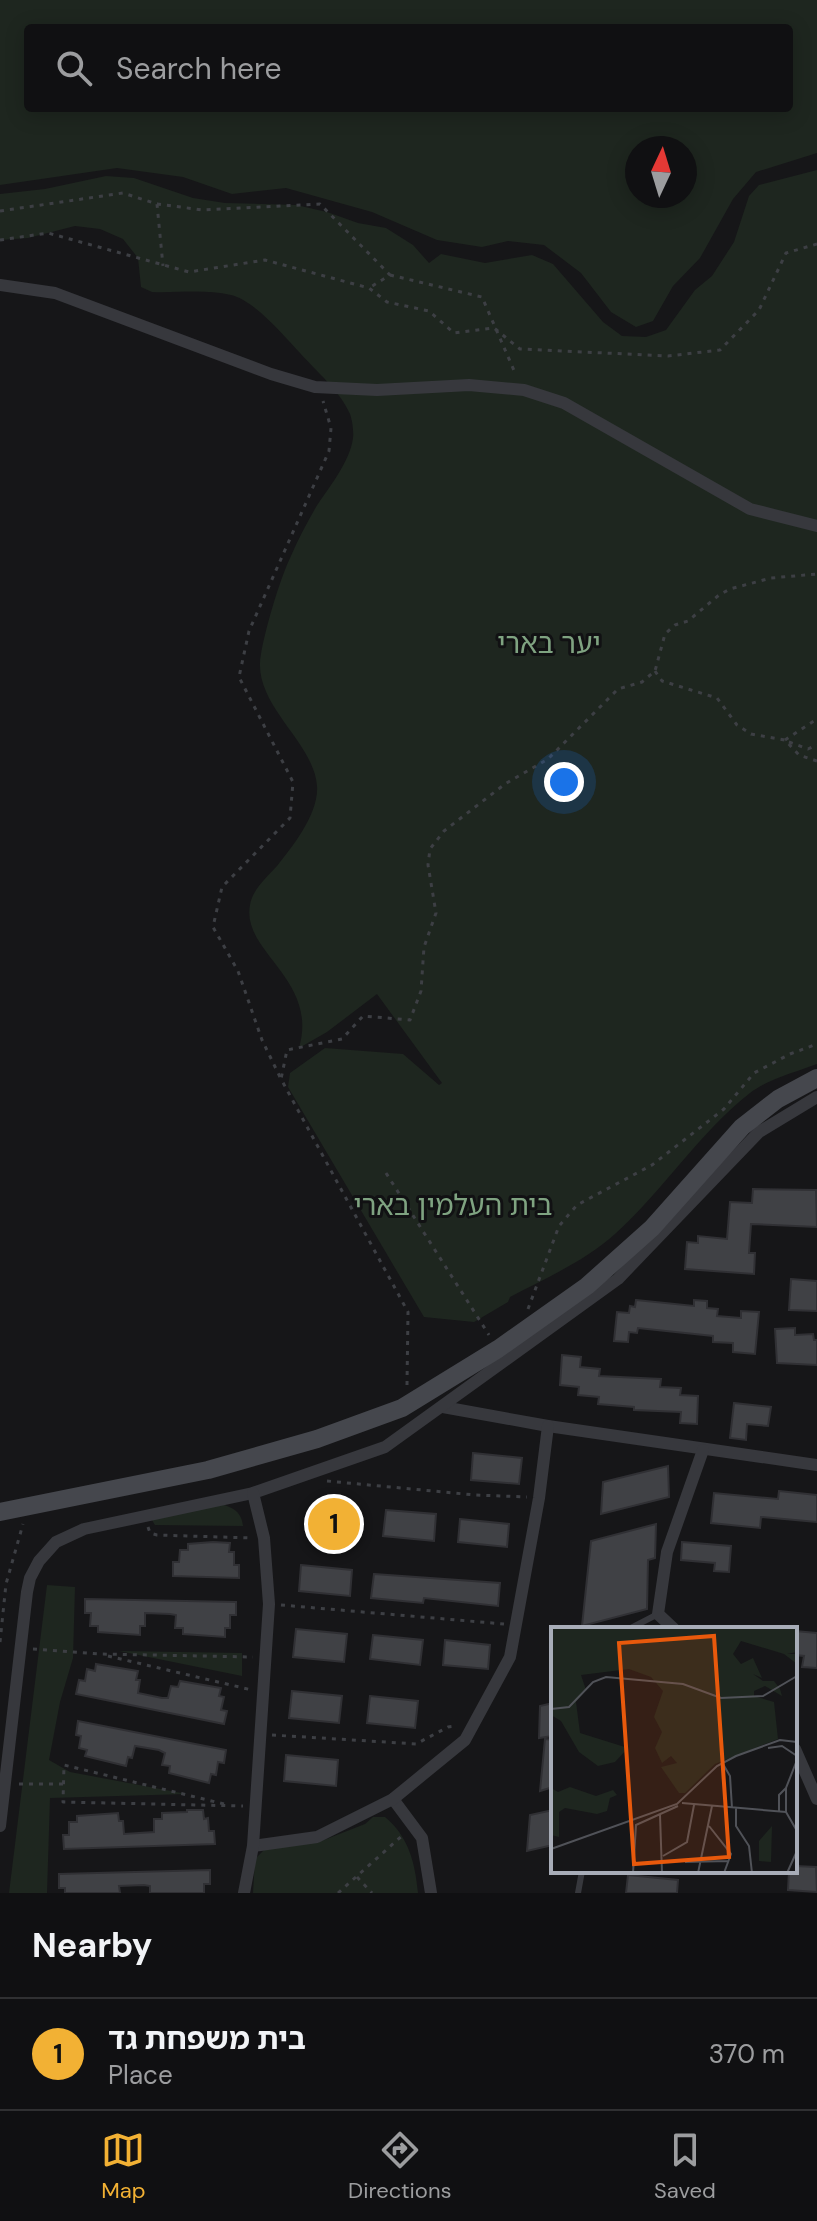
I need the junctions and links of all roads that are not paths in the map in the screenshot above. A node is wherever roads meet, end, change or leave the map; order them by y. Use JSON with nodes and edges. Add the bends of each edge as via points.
{"nodes":[{"id":1,"x":0,"y":285,"type":"edge"},
{"id":2,"x":817,"y":526,"type":"edge"},
{"id":3,"x":817,"y":1078,"type":"edge"},
{"id":4,"x":817,"y":1097,"type":"edge"},
{"id":5,"x":443,"y":1407,"type":"junction"},
{"id":6,"x":548,"y":1426,"type":"junction"},
{"id":7,"x":703,"y":1450,"type":"junction"},
{"id":8,"x":817,"y":1465,"type":"edge"},
{"id":9,"x":253,"y":1493,"type":"junction"},
{"id":10,"x":0,"y":1512,"type":"edge"},
{"id":11,"x":658,"y":1614,"type":"junction"},
{"id":12,"x":633,"y":1627,"type":"edge"},
{"id":13,"x":672,"y":1627,"type":"edge"},
{"id":14,"x":797,"y":1754,"type":"edge"},
{"id":15,"x":393,"y":1799,"type":"junction"},
{"id":16,"x":817,"y":1799,"type":"edge"},
{"id":17,"x":0,"y":1826,"type":"edge"},
{"id":18,"x":253,"y":1846,"type":"junction"},
{"id":19,"x":582,"y":1873,"type":"edge"},
{"id":20,"x":244,"y":1893,"type":"edge"},
{"id":21,"x":431,"y":1893,"type":"edge"},
{"id":22,"x":578,"y":1893,"type":"edge"}],
"edges":[{"from":1,"to":2,"type":"street","via":[[55,293],[315,387],[469,385],[524,390],[564,403],[750,509]]},
{"from":3,"to":10,"type":"street","via":[[742,1127],[652,1228],[587,1286],[402,1408],[208,1470]]},
{"from":4,"to":5,"type":"street","via":[[759,1132],[618,1279]]},
{"from":5,"to":6,"type":"street"},
{"from":5,"to":9,"type":"street","via":[[385,1447]]},
{"from":6,"to":7,"type":"street"},
{"from":6,"to":15,"type":"street","via":[[510,1657],[465,1740]]},
{"from":7,"to":8,"type":"street"},
{"from":7,"to":11,"type":"street","via":[[667,1552]]},
{"from":9,"to":17,"type":"street","via":[[84,1529],[56,1542],[39,1561],[30,1578]]},
{"from":9,"to":18,"type":"street","via":[[264,1538],[269,1604]]},
{"from":11,"to":12,"type":"lane"},
{"from":11,"to":13,"type":"street"},
{"from":14,"to":16,"type":"street"},
{"from":15,"to":18,"type":"street","via":[[317,1837]]},
{"from":15,"to":21,"type":"street","via":[[422,1838]]},
{"from":18,"to":20,"type":"street"},
{"from":19,"to":22,"type":"lane"}]}
